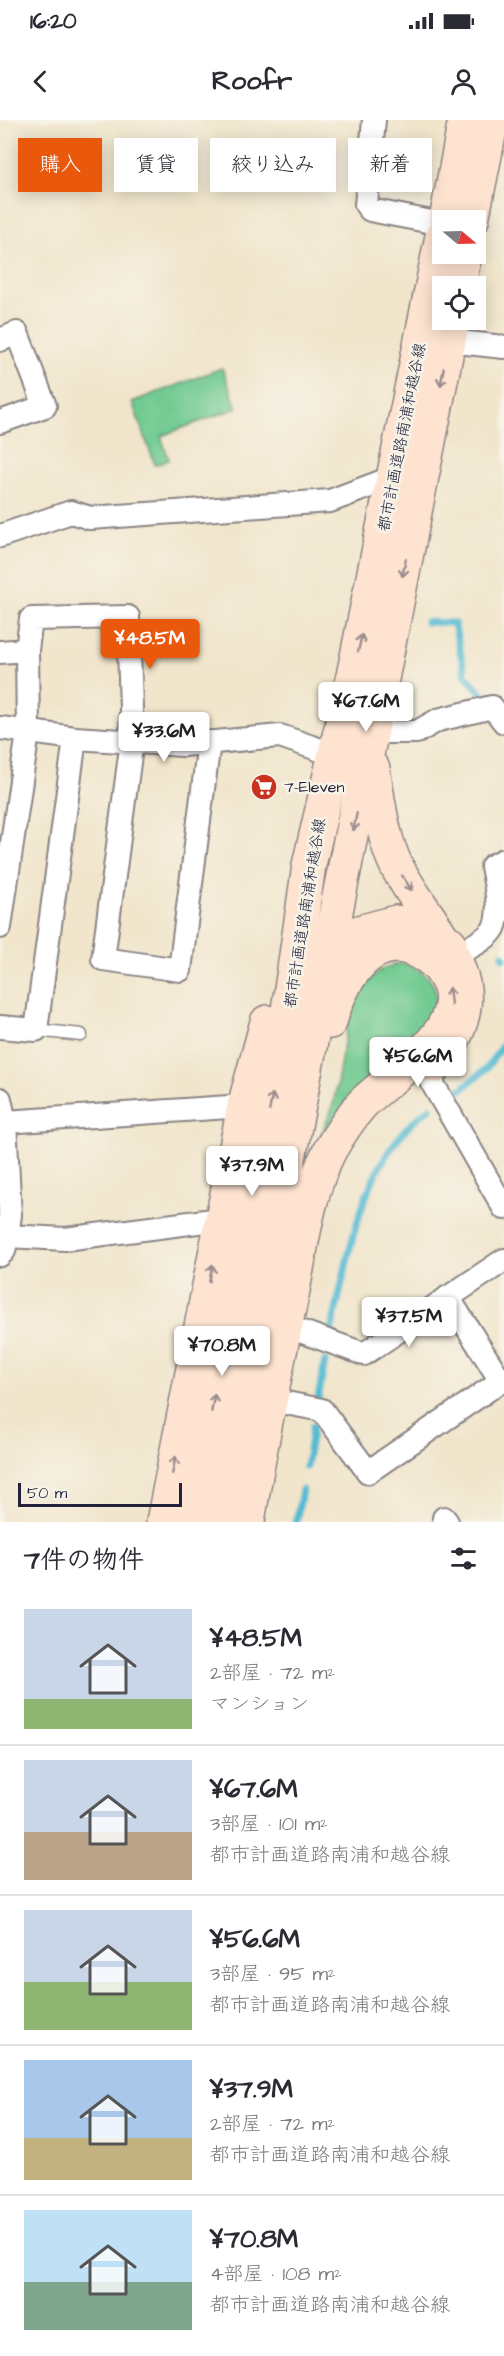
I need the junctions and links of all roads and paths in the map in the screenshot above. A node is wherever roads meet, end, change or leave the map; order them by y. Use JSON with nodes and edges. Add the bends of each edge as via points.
{"nodes":[{"id":1,"x":374,"y":120,"type":"edge"},
{"id":2,"x":465,"y":120,"type":"edge"},
{"id":3,"x":492,"y":120,"type":"edge"},
{"id":4,"x":448,"y":210,"type":"edge"},
{"id":5,"x":474,"y":210,"type":"edge"},
{"id":6,"x":432,"y":222,"type":"edge"},
{"id":7,"x":436,"y":264,"type":"edge"},
{"id":8,"x":451,"y":330,"type":"edge"},
{"id":9,"x":0,"y":340,"type":"edge"},
{"id":10,"x":504,"y":347,"type":"edge"},
{"id":11,"x":0,"y":422,"type":"edge"},
{"id":12,"x":394,"y":477,"type":"junction"},
{"id":13,"x":0,"y":536,"type":"edge"},
{"id":14,"x":27,"y":650,"type":"junction"},
{"id":15,"x":0,"y":652,"type":"edge"},
{"id":16,"x":504,"y":722,"type":"edge"},
{"id":17,"x":0,"y":728,"type":"edge"},
{"id":18,"x":28,"y":732,"type":"junction"},
{"id":19,"x":75,"y":738,"type":"junction"},
{"id":20,"x":371,"y":739,"type":"junction"},
{"id":21,"x":132,"y":740,"type":"junction"},
{"id":22,"x":209,"y":742,"type":"junction"},
{"id":23,"x":334,"y":755,"type":"junction"},
{"id":24,"x":504,"y":860,"type":"edge"},
{"id":25,"x":309,"y":865,"type":"junction"},
{"id":26,"x":0,"y":927,"type":"edge"},
{"id":27,"x":329,"y":946,"type":"junction"},
{"id":28,"x":463,"y":951,"type":"junction"},
{"id":29,"x":0,"y":1027,"type":"edge"},
{"id":30,"x":36,"y":1030,"type":"junction"},
{"id":31,"x":285,"y":1031,"type":"junction"},
{"id":32,"x":81,"y":1035,"type":"dead end"},
{"id":33,"x":426,"y":1072,"type":"junction"},
{"id":34,"x":0,"y":1099,"type":"edge"},
{"id":35,"x":243,"y":1106,"type":"junction"},
{"id":36,"x":297,"y":1115,"type":"junction"},
{"id":37,"x":4,"y":1122,"type":"junction"},
{"id":38,"x":504,"y":1208,"type":"edge"},
{"id":39,"x":235,"y":1221,"type":"junction"},
{"id":40,"x":2,"y":1242,"type":"edge"},
{"id":41,"x":504,"y":1260,"type":"edge"},
{"id":42,"x":448,"y":1298,"type":"junction"},
{"id":43,"x":300,"y":1331,"type":"junction"},
{"id":44,"x":286,"y":1403,"type":"junction"},
{"id":45,"x":163,"y":1522,"type":"edge"},
{"id":46,"x":190,"y":1522,"type":"edge"},
{"id":47,"x":220,"y":1522,"type":"edge"},
{"id":48,"x":248,"y":1522,"type":"edge"},
{"id":49,"x":264,"y":1522,"type":"edge"}],
"edges":[{"from":1,"to":6,"type":"street","via":[[366,205],[370,210]]},
{"from":2,"to":4,"type":"street"},
{"from":3,"to":5,"type":"street"},
{"from":7,"to":12,"type":"street","name":"都市計画道路南浦和越谷線"},
{"from":8,"to":10,"type":"street"},
{"from":8,"to":20,"type":"street","name":"都市計画道路南浦和越谷線","one_way":true},
{"from":9,"to":11,"type":"street","via":[[18,333],[45,406]]},
{"from":12,"to":13,"type":"street","via":[[330,501],[90,518],[71,512]]},
{"from":23,"to":12,"type":"street","name":"都市計画道路南浦和越谷線","one_way":true},
{"from":14,"to":15,"type":"street"},
{"from":14,"to":18,"type":"street"},
{"from":14,"to":21,"type":"street","via":[[31,619],[128,617]]},
{"from":16,"to":20,"type":"street","via":[[492,707],[438,720],[417,732]]},
{"from":17,"to":18,"type":"street"},
{"from":18,"to":19,"type":"street"},
{"from":18,"to":26,"type":"street"},
{"from":19,"to":21,"type":"street"},
{"from":19,"to":30,"type":"street"},
{"from":20,"to":27,"type":"street","name":"都市計画道路南浦和越谷線","one_way":true},
{"from":20,"to":28,"type":"street","one_way":true,"via":[[382,821],[396,865],[409,887]]},
{"from":21,"to":22,"type":"street","via":[[183,745]]},
{"from":21,"to":22,"type":"street","via":[[103,959],[180,970]]},
{"from":22,"to":23,"type":"street","via":[[280,736]]},
{"from":23,"to":25,"type":"street","name":"都市計画道路南浦和越谷線"},
{"from":24,"to":28,"type":"street","via":[[492,866],[498,900],[494,929]]},
{"from":25,"to":31,"type":"street","name":"都市計画道路南浦和越谷線"},
{"from":25,"to":35,"type":"street"},
{"from":27,"to":28,"type":"street","via":[[348,935],[396,922],[430,931]]},
{"from":27,"to":31,"type":"street","via":[[310,975]]},
{"from":27,"to":36,"type":"street","name":"都市計画道路南浦和越谷線"},
{"from":28,"to":33,"type":"street","via":[[475,979],[477,1012],[458,1046]]},
{"from":29,"to":30,"type":"street"},
{"from":30,"to":32,"type":"lane"},
{"from":39,"to":31,"type":"street","name":"都市計画道路南浦和越谷線","one_way":true},
{"from":33,"to":38,"type":"street"},
{"from":33,"to":43,"type":"street","via":[[376,1113],[339,1169],[325,1205]]},
{"from":34,"to":37,"type":"street"},
{"from":35,"to":37,"type":"street"},
{"from":35,"to":39,"type":"street"},
{"from":36,"to":47,"type":"street","name":"都市計画道路南浦和越谷線"},
{"from":48,"to":36,"type":"street","one_way":true,"via":[[313,1193],[331,1150],[362,1104],[444,1027],[452,993],[446,977],[431,960],[415,950],[387,946],[362,961],[347,979],[335,1004],[320,1063]]},
{"from":37,"to":40,"type":"street","via":[[10,1215]]},
{"from":39,"to":40,"type":"street"},
{"from":45,"to":39,"type":"street","one_way":true},
{"from":46,"to":39,"type":"street","name":"都市計画道路南浦和越谷線","one_way":true},
{"from":41,"to":42,"type":"street"},
{"from":42,"to":43,"type":"street","via":[[364,1354]]},
{"from":42,"to":44,"type":"street","via":[[501,1381],[368,1472],[322,1410]]},
{"from":43,"to":44,"type":"street"},
{"from":44,"to":49,"type":"street"}]}
